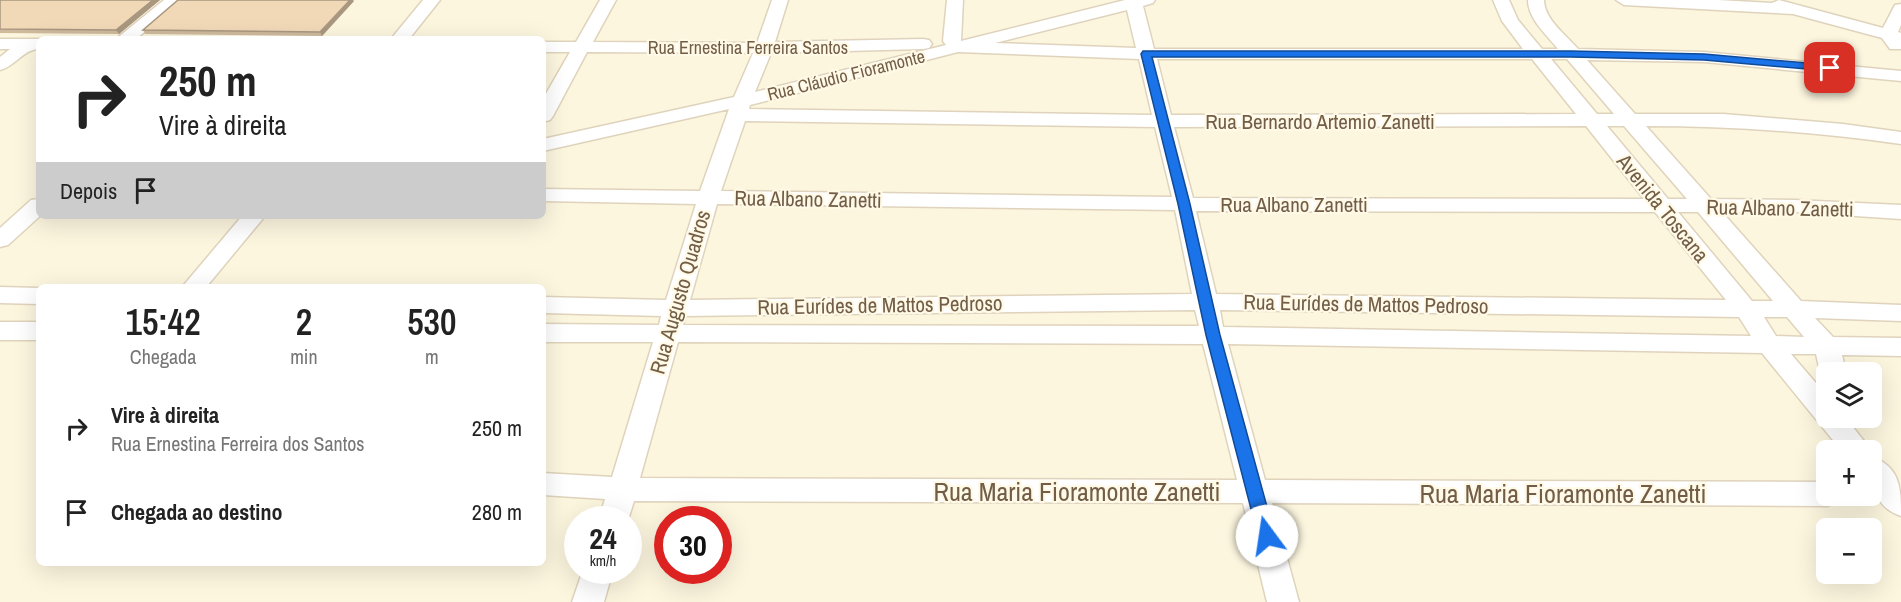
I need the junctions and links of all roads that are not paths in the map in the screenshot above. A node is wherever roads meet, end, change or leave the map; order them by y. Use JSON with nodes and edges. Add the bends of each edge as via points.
{"nodes":[{"id":1,"x":174,"y":0,"type":"edge"},
{"id":2,"x":432,"y":0,"type":"edge"},
{"id":3,"x":608,"y":0,"type":"edge"},
{"id":4,"x":780,"y":0,"type":"edge"},
{"id":5,"x":955,"y":0,"type":"edge"},
{"id":6,"x":1501,"y":0,"type":"edge"},
{"id":7,"x":1536,"y":0,"type":"edge"},
{"id":8,"x":1624,"y":0,"type":"edge"},
{"id":9,"x":1761,"y":0,"type":"edge"},
{"id":10,"x":1138,"y":1,"type":"edge"},
{"id":11,"x":1795,"y":9,"type":"junction"},
{"id":12,"x":1901,"y":9,"type":"edge"},
{"id":13,"x":129,"y":36,"type":"edge"},
{"id":14,"x":402,"y":36,"type":"edge"},
{"id":15,"x":1894,"y":36,"type":"edge"},
{"id":16,"x":0,"y":44,"type":"edge"},
{"id":17,"x":34,"y":44,"type":"edge"},
{"id":18,"x":954,"y":44,"type":"junction"},
{"id":19,"x":546,"y":47,"type":"edge"},
{"id":20,"x":581,"y":48,"type":"junction"},
{"id":21,"x":764,"y":48,"type":"junction"},
{"id":22,"x":1901,"y":52,"type":"edge"},
{"id":23,"x":1146,"y":54,"type":"junction"},
{"id":24,"x":1536,"y":54,"type":"junction"},
{"id":25,"x":1571,"y":54,"type":"junction"},
{"id":26,"x":0,"y":65,"type":"edge"},
{"id":27,"x":1901,"y":75,"type":"edge"},
{"id":28,"x":740,"y":108,"type":"junction"},
{"id":29,"x":546,"y":111,"type":"edge"},
{"id":30,"x":1590,"y":120,"type":"junction"},
{"id":31,"x":1629,"y":120,"type":"junction"},
{"id":32,"x":1163,"y":121,"type":"junction"},
{"id":33,"x":1901,"y":138,"type":"edge"},
{"id":34,"x":546,"y":144,"type":"edge"},
{"id":35,"x":546,"y":195,"type":"edge"},
{"id":36,"x":708,"y":198,"type":"junction"},
{"id":37,"x":1184,"y":204,"type":"junction"},
{"id":38,"x":1661,"y":206,"type":"junction"},
{"id":39,"x":1704,"y":206,"type":"junction"},
{"id":40,"x":36,"y":208,"type":"edge"},
{"id":41,"x":1901,"y":212,"type":"edge"},
{"id":42,"x":251,"y":219,"type":"edge"},
{"id":43,"x":0,"y":240,"type":"edge"},
{"id":44,"x":196,"y":284,"type":"edge"},
{"id":45,"x":0,"y":295,"type":"edge"},
{"id":46,"x":36,"y":296,"type":"edge"},
{"id":47,"x":1205,"y":302,"type":"junction"},
{"id":48,"x":546,"y":305,"type":"edge"},
{"id":49,"x":677,"y":308,"type":"junction"},
{"id":50,"x":1746,"y":309,"type":"junction"},
{"id":51,"x":1795,"y":309,"type":"junction"},
{"id":52,"x":1901,"y":313,"type":"edge"},
{"id":53,"x":0,"y":331,"type":"edge"},
{"id":54,"x":36,"y":331,"type":"edge"},
{"id":55,"x":546,"y":333,"type":"edge"},
{"id":56,"x":667,"y":333,"type":"junction"},
{"id":57,"x":1213,"y":335,"type":"junction"},
{"id":58,"x":1770,"y":346,"type":"junction"},
{"id":59,"x":1827,"y":347,"type":"junction"},
{"id":60,"x":1901,"y":347,"type":"edge"},
{"id":61,"x":1831,"y":362,"type":"edge"},
{"id":62,"x":1816,"y":402,"type":"edge"},
{"id":63,"x":1838,"y":428,"type":"edge"},
{"id":64,"x":1848,"y":440,"type":"edge"},
{"id":65,"x":1882,"y":482,"type":"edge"},
{"id":66,"x":546,"y":484,"type":"edge"},
{"id":67,"x":624,"y":489,"type":"junction"},
{"id":68,"x":1256,"y":491,"type":"junction"},
{"id":69,"x":1816,"y":494,"type":"edge"},
{"id":70,"x":1892,"y":496,"type":"edge"},
{"id":71,"x":618,"y":506,"type":"edge"},
{"id":72,"x":594,"y":584,"type":"edge"},
{"id":73,"x":588,"y":602,"type":"edge"},
{"id":74,"x":1283,"y":602,"type":"edge"}],
"edges":[{"from":1,"to":13,"type":"street"},
{"from":2,"to":14,"type":"street"},
{"from":3,"to":20,"type":"street"},
{"from":4,"to":21,"type":"street","name":"Rua Augusto Quadros"},
{"from":5,"to":18,"type":"street"},
{"from":6,"to":24,"type":"street","name":"Avenida Toscana","via":[[1510,21]]},
{"from":7,"to":25,"type":"street","name":"Avenida Toscana","via":[[1542,20]]},
{"from":8,"to":11,"type":"street"},
{"from":9,"to":11,"type":"street"},
{"from":10,"to":18,"type":"street","name":"Rua Cláudio Fioramonte"},
{"from":10,"to":23,"type":"street"},
{"from":11,"to":15,"type":"street"},
{"from":12,"to":15,"type":"street"},
{"from":15,"to":22,"type":"street"},
{"from":16,"to":17,"type":"street"},
{"from":17,"to":26,"type":"street"},
{"from":18,"to":21,"type":"street","name":"Rua Ernestina Ferreira Santos"},
{"from":18,"to":23,"type":"street"},
{"from":18,"to":28,"type":"street","name":"Rua Cláudio Fioramonte"},
{"from":19,"to":20,"type":"street","name":"Rua Ernestina Ferreira Santos"},
{"from":20,"to":21,"type":"street","name":"Rua Ernestina Ferreira Santos"},
{"from":20,"to":29,"type":"street"},
{"from":21,"to":28,"type":"street","name":"Rua Augusto Quadros"},
{"from":23,"to":24,"type":"street"},
{"from":23,"to":32,"type":"street"},
{"from":24,"to":25,"type":"street"},
{"from":24,"to":30,"type":"street","name":"Avenida Toscana"},
{"from":25,"to":27,"type":"street","via":[[1704,57]]},
{"from":25,"to":31,"type":"street","name":"Avenida Toscana"},
{"from":28,"to":32,"type":"street","name":"Rua Bernardo Artemio Zanetti"},
{"from":28,"to":34,"type":"street","name":"Rua Cláudio Fioramonte"},
{"from":28,"to":36,"type":"street","name":"Rua Augusto Quadros"},
{"from":30,"to":31,"type":"street","name":"Rua Bernardo Artemio Zanetti"},
{"from":30,"to":32,"type":"street","name":"Rua Bernardo Artemio Zanetti"},
{"from":30,"to":38,"type":"street","name":"Avenida Toscana"},
{"from":31,"to":33,"type":"street","name":"Rua Bernardo Artemio Zanetti","via":[[1723,120]]},
{"from":31,"to":39,"type":"street","name":"Avenida Toscana"},
{"from":32,"to":37,"type":"street"},
{"from":35,"to":36,"type":"street","name":"Rua Albano Zanetti"},
{"from":36,"to":37,"type":"street","name":"Rua Albano Zanetti"},
{"from":36,"to":49,"type":"street","name":"Rua Augusto Quadros"},
{"from":37,"to":38,"type":"street","name":"Rua Albano Zanetti"},
{"from":37,"to":47,"type":"street"},
{"from":38,"to":39,"type":"street","name":"Rua Albano Zanetti"},
{"from":38,"to":50,"type":"street","name":"Avenida Toscana"},
{"from":39,"to":41,"type":"street","name":"Rua Albano Zanetti"},
{"from":39,"to":51,"type":"street","name":"Avenida Toscana"},
{"from":40,"to":43,"type":"street"},
{"from":42,"to":44,"type":"street"},
{"from":45,"to":46,"type":"street"},
{"from":47,"to":49,"type":"street","name":"Rua Eurídes de Mattos Pedroso"},
{"from":47,"to":50,"type":"street","name":"Rua Eurídes de Mattos Pedroso"},
{"from":47,"to":57,"type":"street"},
{"from":48,"to":49,"type":"street","name":"Rua Eurídes de Mattos Pedroso"},
{"from":49,"to":56,"type":"street","name":"Rua Augusto Quadros"},
{"from":50,"to":51,"type":"street","name":"Rua Eurídes de Mattos Pedroso"},
{"from":50,"to":58,"type":"street","name":"Avenida Toscana"},
{"from":51,"to":52,"type":"street","name":"Rua Eurídes de Mattos Pedroso"},
{"from":51,"to":59,"type":"street","name":"Avenida Toscana"},
{"from":53,"to":54,"type":"street"},
{"from":55,"to":56,"type":"street","name":"Rua Eurídes de Mattos Pedroso"},
{"from":56,"to":57,"type":"street","name":"Rua Eurídes de Mattos Pedroso"},
{"from":56,"to":67,"type":"street","name":"Rua Augusto Quadros"},
{"from":57,"to":58,"type":"street","name":"Rua Eurídes de Mattos Pedroso"},
{"from":57,"to":68,"type":"street"},
{"from":58,"to":59,"type":"street","name":"Rua Eurídes de Mattos Pedroso"},
{"from":58,"to":62,"type":"street","name":"Avenida Toscana"},
{"from":59,"to":60,"type":"street","name":"Rua Eurídes de Mattos Pedroso"},
{"from":59,"to":61,"type":"street","name":"Avenida Toscana"},
{"from":63,"to":64,"type":"street","name":"Avenida Toscana"},
{"from":65,"to":70,"type":"street"},
{"from":66,"to":67,"type":"street","name":"Rua Maria Fioramonte Zanetti"},
{"from":67,"to":68,"type":"street","name":"Rua Maria Fioramonte Zanetti"},
{"from":67,"to":71,"type":"street","name":"Rua Augusto Quadros"},
{"from":68,"to":69,"type":"street","name":"Rua Maria Fioramonte Zanetti"},
{"from":68,"to":74,"type":"street"},
{"from":72,"to":73,"type":"street"}]}
